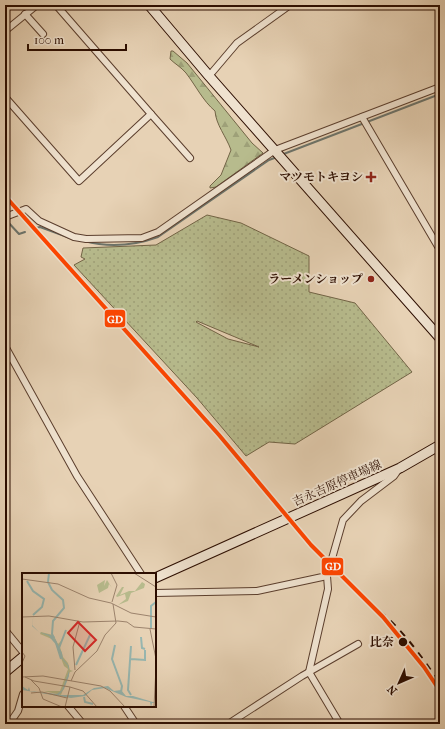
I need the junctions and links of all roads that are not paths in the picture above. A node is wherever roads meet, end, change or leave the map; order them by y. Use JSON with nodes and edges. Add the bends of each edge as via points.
{"nodes":[{"id":1,"x":37,"y":5,"type":"edge"},
{"id":2,"x":56,"y":5,"type":"edge"},
{"id":3,"x":149,"y":5,"type":"edge"},
{"id":4,"x":290,"y":5,"type":"edge"},
{"id":5,"x":25,"y":14,"type":"junction"},
{"id":6,"x":5,"y":31,"type":"edge"},
{"id":7,"x":43,"y":34,"type":"dead end"},
{"id":8,"x":209,"y":76,"type":"junction"},
{"id":9,"x":440,"y":87,"type":"edge"},
{"id":10,"x":5,"y":97,"type":"edge"},
{"id":11,"x":151,"y":114,"type":"junction"},
{"id":12,"x":362,"y":117,"type":"junction"},
{"id":13,"x":274,"y":150,"type":"junction"},
{"id":14,"x":190,"y":158,"type":"dead end"},
{"id":15,"x":6,"y":215,"type":"edge"},
{"id":16,"x":440,"y":250,"type":"edge"},
{"id":17,"x":440,"y":338,"type":"edge"},
{"id":18,"x":5,"y":346,"type":"edge"},
{"id":19,"x":440,"y":445,"type":"edge"},
{"id":20,"x":400,"y":468,"type":"junction"},
{"id":21,"x":140,"y":573,"type":"edge"},
{"id":22,"x":327,"y":576,"type":"junction"},
{"id":23,"x":156,"y":578,"type":"edge"},
{"id":24,"x":156,"y":593,"type":"edge"},
{"id":25,"x":5,"y":630,"type":"edge"},
{"id":26,"x":358,"y":644,"type":"dead end"},
{"id":27,"x":22,"y":651,"type":"edge"},
{"id":28,"x":22,"y":658,"type":"edge"},
{"id":29,"x":5,"y":672,"type":"edge"},
{"id":30,"x":309,"y":672,"type":"junction"},
{"id":31,"x":22,"y":697,"type":"edge"},
{"id":32,"x":69,"y":707,"type":"edge"},
{"id":33,"x":125,"y":707,"type":"edge"},
{"id":34,"x":8,"y":724,"type":"edge"},
{"id":35,"x":83,"y":724,"type":"edge"},
{"id":36,"x":136,"y":724,"type":"edge"},
{"id":37,"x":228,"y":724,"type":"edge"},
{"id":38,"x":340,"y":724,"type":"edge"}],
"edges":[{"from":1,"to":5,"type":"street"},
{"from":2,"to":11,"type":"street"},
{"from":3,"to":8,"type":"street"},
{"from":4,"to":8,"type":"street","via":[[238,43]]},
{"from":5,"to":6,"type":"street"},
{"from":5,"to":7,"type":"street"},
{"from":8,"to":13,"type":"street"},
{"from":9,"to":12,"type":"street"},
{"from":10,"to":11,"type":"street","via":[[79,181]]},
{"from":11,"to":14,"type":"street"},
{"from":12,"to":13,"type":"street"},
{"from":12,"to":16,"type":"street"},
{"from":13,"to":15,"type":"street","via":[[158,232],[142,238],[74,237],[39,220],[26,210]]},
{"from":13,"to":17,"type":"street"},
{"from":18,"to":21,"type":"street","via":[[77,476]]},
{"from":19,"to":20,"type":"street","name":"吉永吉原停車場線"},
{"from":20,"to":22,"type":"street","via":[[343,520]]},
{"from":20,"to":23,"type":"street","name":"吉永吉原停車場線"},
{"from":22,"to":24,"type":"street","via":[[257,591]]},
{"from":22,"to":30,"type":"street","via":[[328,589]]},
{"from":25,"to":27,"type":"street"},
{"from":26,"to":30,"type":"street"},
{"from":28,"to":29,"type":"street"},
{"from":30,"to":37,"type":"street"},
{"from":30,"to":38,"type":"street"},
{"from":31,"to":34,"type":"street","via":[[18,710]]},
{"from":32,"to":35,"type":"street"},
{"from":33,"to":36,"type":"street"}]}
